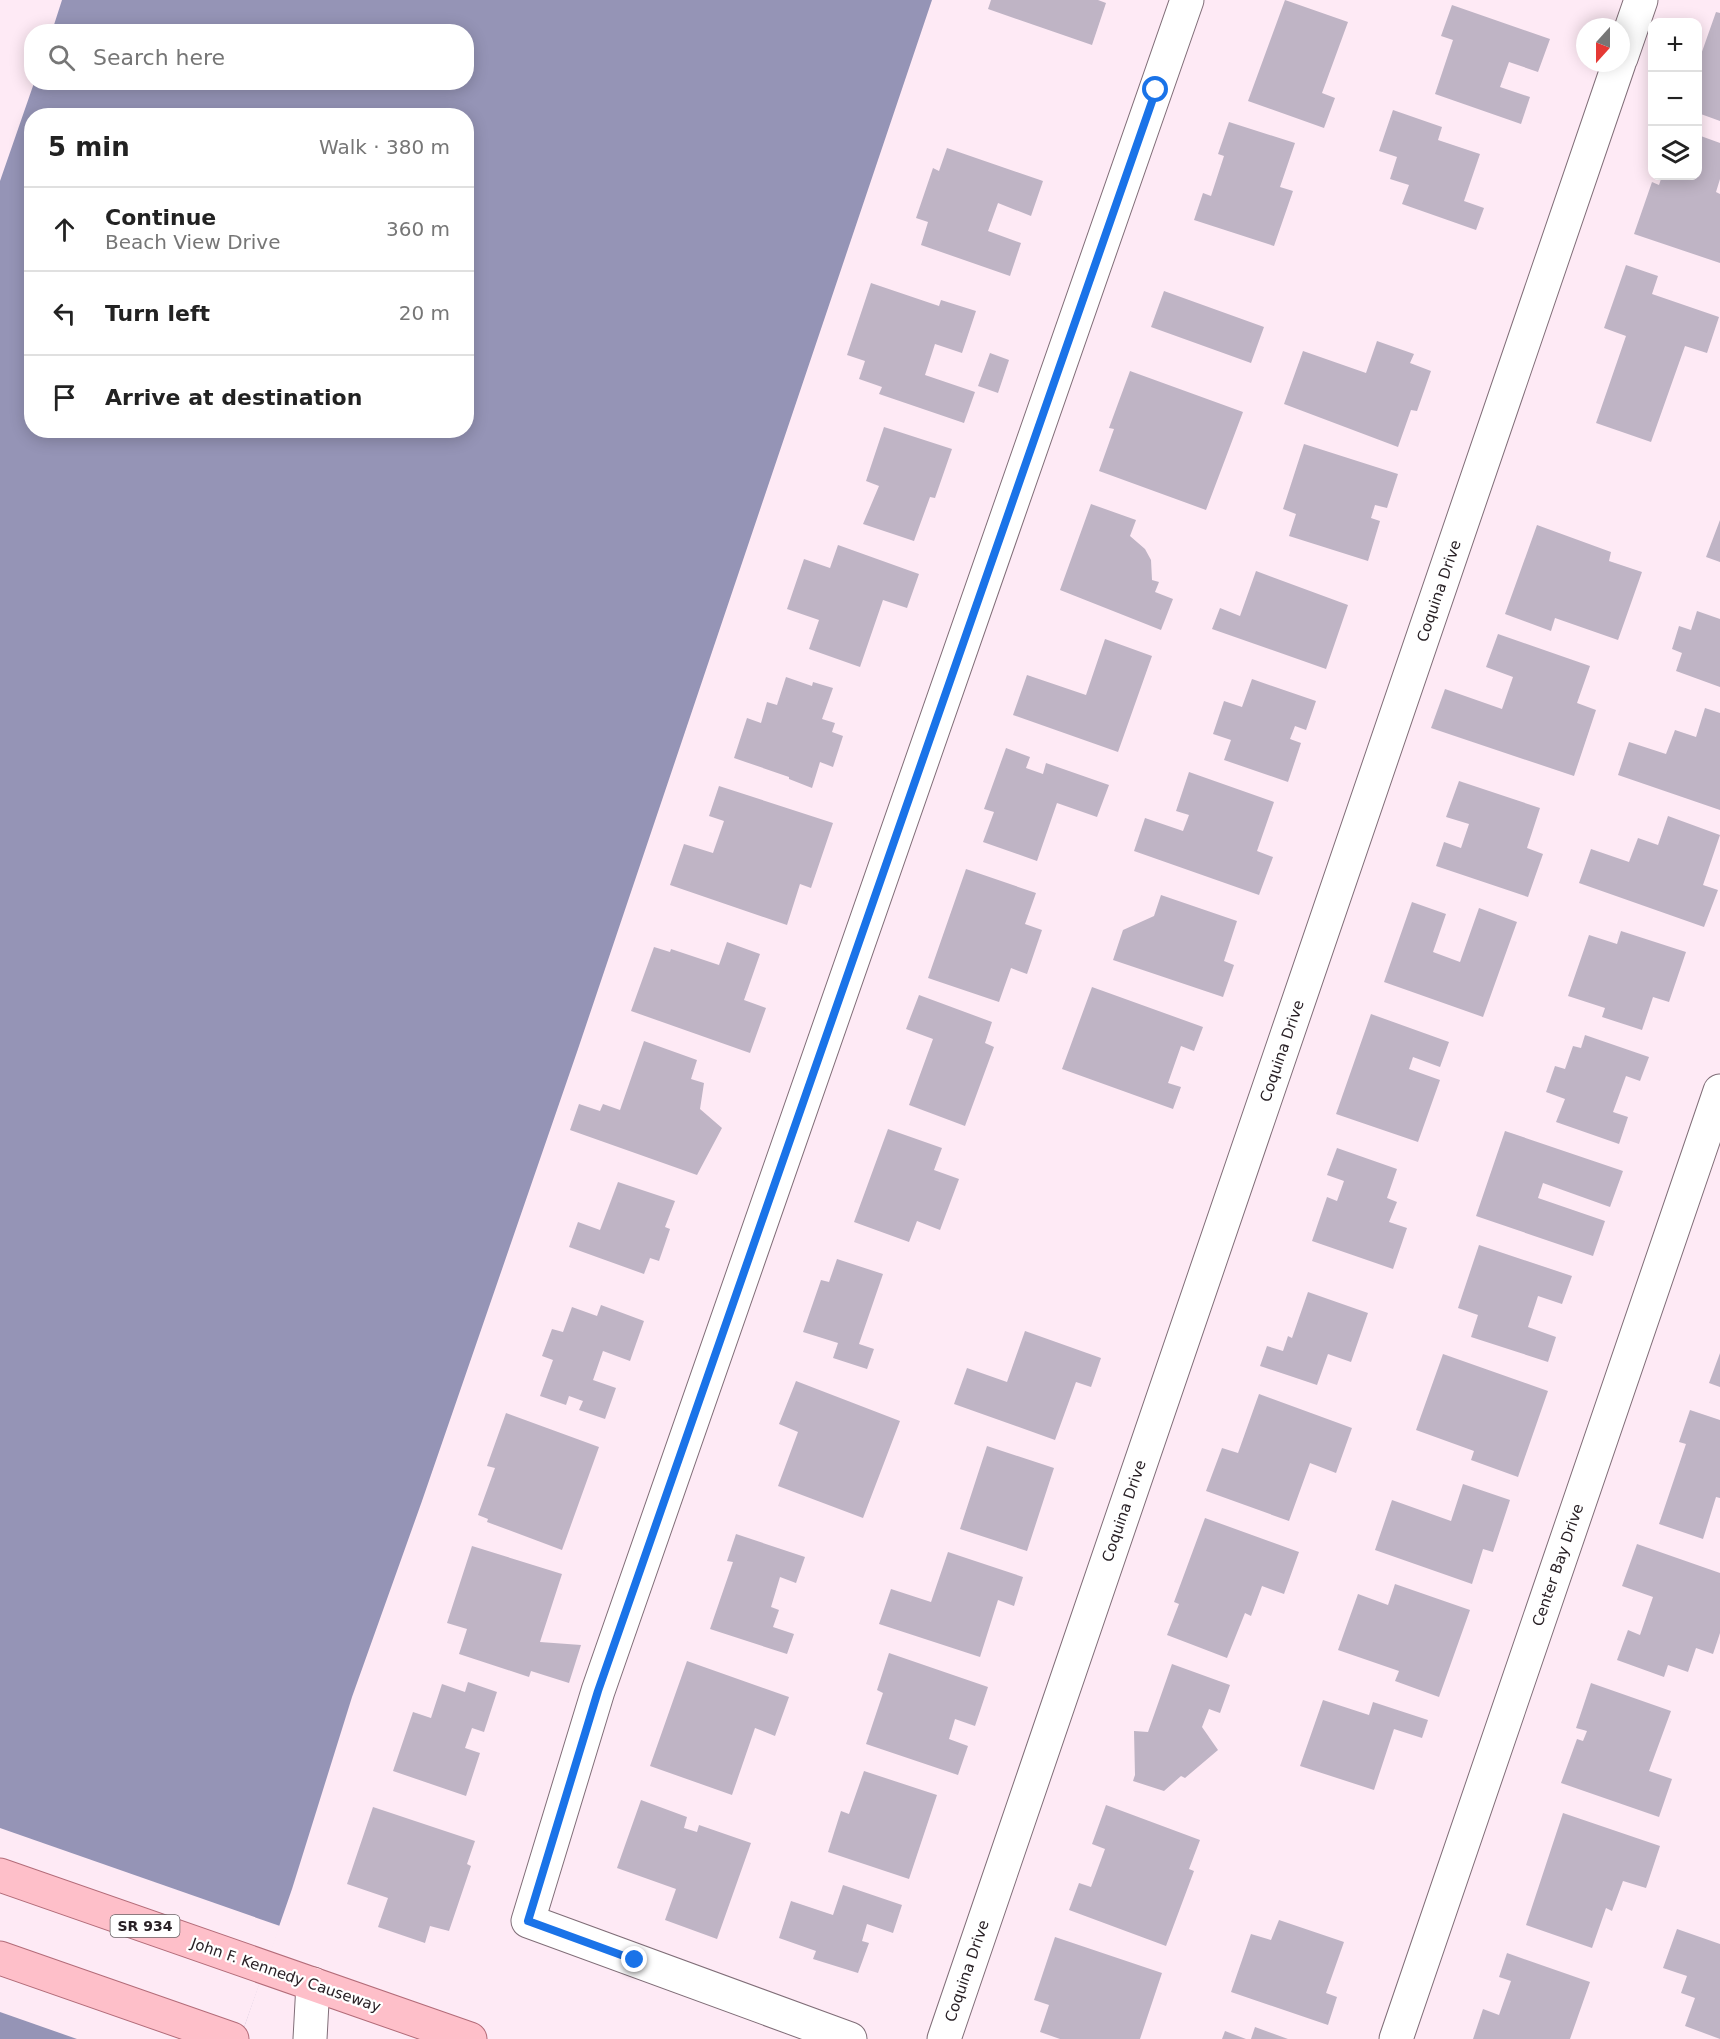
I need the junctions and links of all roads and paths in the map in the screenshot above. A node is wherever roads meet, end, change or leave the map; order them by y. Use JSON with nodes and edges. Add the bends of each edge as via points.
{"nodes":[{"id":1,"x":1187,"y":0,"type":"edge"},
{"id":2,"x":1641,"y":0,"type":"edge"},
{"id":3,"x":1630,"y":32,"type":"edge"},
{"id":4,"x":1616,"y":72,"type":"edge"},
{"id":5,"x":1720,"y":1091,"type":"edge"},
{"id":6,"x":0,"y":1875,"type":"edge"},
{"id":7,"x":0,"y":1958,"type":"edge"},
{"id":8,"x":301,"y":1980,"type":"junction"},
{"id":9,"x":232,"y":2039,"type":"edge"},
{"id":10,"x":310,"y":2039,"type":"edge"},
{"id":11,"x":470,"y":2039,"type":"edge"},
{"id":12,"x":850,"y":2039,"type":"edge"},
{"id":13,"x":944,"y":2039,"type":"edge"},
{"id":14,"x":1396,"y":2039,"type":"edge"}],
"edges":[{"from":1,"to":12,"type":"street","via":[[598,1691],[528,1921]]},
{"from":2,"to":3,"type":"street"},
{"from":4,"to":13,"type":"street","name":"Coquina Drive"},
{"from":5,"to":14,"type":"street","name":"Center Bay Drive"},
{"from":6,"to":8,"type":"main road","name":"John F. Kennedy Causeway","number":"SR 934"},
{"from":7,"to":9,"type":"main road"},
{"from":8,"to":10,"type":"street"},
{"from":8,"to":11,"type":"main road","name":"John F. Kennedy Causeway","number":"SR 934"}]}
